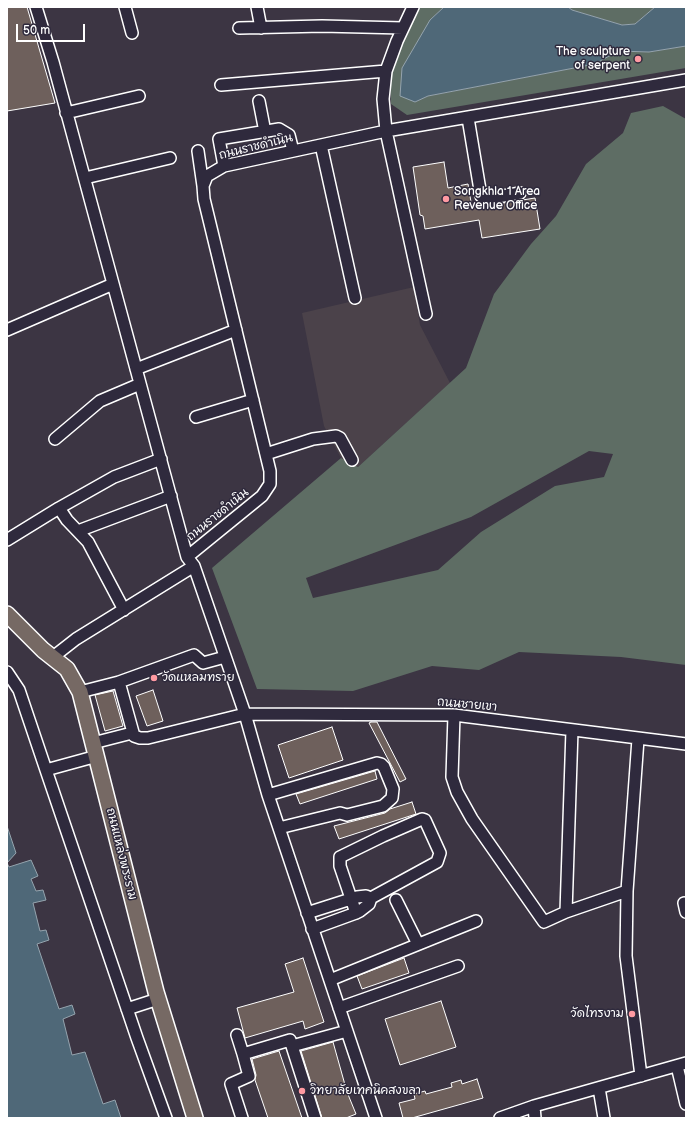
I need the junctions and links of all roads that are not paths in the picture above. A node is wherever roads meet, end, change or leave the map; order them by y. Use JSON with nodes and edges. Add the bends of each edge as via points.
{"nodes":[{"id":1,"x":36,"y":7,"type":"edge"},
{"id":2,"x":125,"y":7,"type":"edge"},
{"id":3,"x":256,"y":7,"type":"edge"},
{"id":4,"x":413,"y":7,"type":"edge"},
{"id":5,"x":239,"y":28,"type":"dead end"},
{"id":6,"x":261,"y":28,"type":"junction"},
{"id":7,"x":403,"y":28,"type":"junction"},
{"id":8,"x":132,"y":33,"type":"dead end"},
{"id":9,"x":386,"y":71,"type":"junction"},
{"id":10,"x":686,"y":80,"type":"edge"},
{"id":11,"x":221,"y":85,"type":"dead end"},
{"id":12,"x":139,"y":96,"type":"dead end"},
{"id":13,"x":259,"y":101,"type":"dead end"},
{"id":14,"x":66,"y":113,"type":"junction"},
{"id":15,"x":468,"y":118,"type":"junction"},
{"id":16,"x":386,"y":131,"type":"junction"},
{"id":17,"x":265,"y":132,"type":"junction"},
{"id":18,"x":321,"y":145,"type":"junction"},
{"id":19,"x":198,"y":151,"type":"dead end"},
{"id":20,"x":293,"y":151,"type":"junction"},
{"id":21,"x":170,"y":158,"type":"dead end"},
{"id":22,"x":224,"y":166,"type":"junction"},
{"id":23,"x":84,"y":178,"type":"junction"},
{"id":24,"x":203,"y":186,"type":"junction"},
{"id":25,"x":520,"y":193,"type":"dead end"},
{"id":26,"x":113,"y":284,"type":"junction"},
{"id":27,"x":355,"y":298,"type":"dead end"},
{"id":28,"x":426,"y":314,"type":"dead end"},
{"id":29,"x":7,"y":330,"type":"edge"},
{"id":30,"x":236,"y":330,"type":"junction"},
{"id":31,"x":136,"y":369,"type":"junction"},
{"id":32,"x":140,"y":384,"type":"junction"},
{"id":33,"x":253,"y":400,"type":"junction"},
{"id":34,"x":196,"y":417,"type":"dead end"},
{"id":35,"x":55,"y":439,"type":"dead end"},
{"id":36,"x":266,"y":454,"type":"junction"},
{"id":37,"x":161,"y":460,"type":"junction"},
{"id":38,"x":352,"y":460,"type":"dead end"},
{"id":39,"x":171,"y":496,"type":"junction"},
{"id":40,"x":59,"y":508,"type":"junction"},
{"id":41,"x":78,"y":531,"type":"junction"},
{"id":42,"x":7,"y":540,"type":"edge"},
{"id":43,"x":187,"y":556,"type":"junction"},
{"id":44,"x":194,"y":566,"type":"junction"},
{"id":45,"x":124,"y":610,"type":"junction"},
{"id":46,"x":7,"y":614,"type":"edge"},
{"id":47,"x":53,"y":657,"type":"junction"},
{"id":48,"x":225,"y":657,"type":"junction"},
{"id":49,"x":7,"y":672,"type":"edge"},
{"id":50,"x":119,"y":682,"type":"junction"},
{"id":51,"x":80,"y":692,"type":"junction"},
{"id":52,"x":245,"y":714,"type":"junction"},
{"id":53,"x":454,"y":715,"type":"junction"},
{"id":54,"x":572,"y":730,"type":"junction"},
{"id":55,"x":132,"y":732,"type":"junction"},
{"id":56,"x":638,"y":739,"type":"junction"},
{"id":57,"x":686,"y":744,"type":"edge"},
{"id":58,"x":95,"y":749,"type":"junction"},
{"id":59,"x":46,"y":770,"type":"junction"},
{"id":60,"x":268,"y":795,"type":"junction"},
{"id":61,"x":279,"y":828,"type":"junction"},
{"id":62,"x":627,"y":891,"type":"junction"},
{"id":63,"x":371,"y":898,"type":"junction"},
{"id":64,"x":350,"y":899,"type":"junction"},
{"id":65,"x":396,"y":900,"type":"dead end"},
{"id":66,"x":566,"y":912,"type":"junction"},
{"id":67,"x":307,"y":913,"type":"junction"},
{"id":68,"x":356,"y":913,"type":"junction"},
{"id":69,"x":476,"y":921,"type":"dead end"},
{"id":70,"x":312,"y":929,"type":"junction"},
{"id":71,"x":418,"y":944,"type":"junction"},
{"id":72,"x":458,"y":966,"type":"dead end"},
{"id":73,"x":330,"y":980,"type":"junction"},
{"id":74,"x":158,"y":1000,"type":"junction"},
{"id":75,"x":339,"y":1008,"type":"junction"},
{"id":76,"x":127,"y":1009,"type":"junction"},
{"id":77,"x":347,"y":1032,"type":"junction"},
{"id":78,"x":237,"y":1034,"type":"dead end"},
{"id":79,"x":292,"y":1046,"type":"junction"},
{"id":80,"x":243,"y":1054,"type":"junction"},
{"id":81,"x":682,"y":1064,"type":"edge"},
{"id":82,"x":641,"y":1076,"type":"junction"},
{"id":83,"x":599,"y":1088,"type":"junction"},
{"id":84,"x":686,"y":1104,"type":"edge"},
{"id":85,"x":534,"y":1106,"type":"junction"},
{"id":86,"x":166,"y":1118,"type":"edge"},
{"id":87,"x":195,"y":1118,"type":"edge"},
{"id":88,"x":242,"y":1118,"type":"edge"},
{"id":89,"x":315,"y":1118,"type":"edge"},
{"id":90,"x":376,"y":1118,"type":"edge"},
{"id":91,"x":500,"y":1118,"type":"edge"},
{"id":92,"x":535,"y":1118,"type":"edge"},
{"id":93,"x":604,"y":1118,"type":"edge"}],
"edges":[{"from":1,"to":14,"type":"street"},
{"from":2,"to":8,"type":"street"},
{"from":3,"to":6,"type":"street"},
{"from":4,"to":7,"type":"street"},
{"from":5,"to":6,"type":"street"},
{"from":6,"to":7,"type":"street"},
{"from":7,"to":9,"type":"street"},
{"from":9,"to":11,"type":"street"},
{"from":9,"to":16,"type":"street","via":[[383,98]]},
{"from":10,"to":15,"type":"street","name":"ถนนราชดำเนิน"},
{"from":12,"to":14,"type":"street"},
{"from":13,"to":17,"type":"street"},
{"from":14,"to":23,"type":"street"},
{"from":15,"to":16,"type":"street","name":"ถนนราชดำเนิน"},
{"from":15,"to":25,"type":"street","via":[[481,196],[486,199]]},
{"from":16,"to":18,"type":"street","name":"ถนนราชดำเนิน"},
{"from":16,"to":28,"type":"street"},
{"from":17,"to":20,"type":"street","via":[[279,129],[289,135]]},
{"from":17,"to":22,"type":"street","via":[[219,140]]},
{"from":18,"to":20,"type":"street","name":"ถนนราชดำเนิน"},
{"from":18,"to":27,"type":"street"},
{"from":19,"to":24,"type":"street"},
{"from":20,"to":22,"type":"street","name":"ถนนราชดำเนิน"},
{"from":21,"to":23,"type":"street"},
{"from":22,"to":24,"type":"street","name":"ถนนราชดำเนิน","via":[[207,176]]},
{"from":23,"to":26,"type":"street"},
{"from":24,"to":30,"type":"street","name":"ถนนราชดำเนิน"},
{"from":26,"to":29,"type":"street"},
{"from":26,"to":31,"type":"street"},
{"from":30,"to":31,"type":"street"},
{"from":30,"to":33,"type":"street","name":"ถนนราชดำเนิน"},
{"from":31,"to":32,"type":"street"},
{"from":32,"to":35,"type":"street","via":[[100,401]]},
{"from":32,"to":37,"type":"street"},
{"from":33,"to":34,"type":"street"},
{"from":33,"to":36,"type":"street","name":"ถนนราชดำเนิน"},
{"from":36,"to":38,"type":"street","via":[[313,439],[336,436],[340,438]]},
{"from":36,"to":43,"type":"street","name":"ถนนราชดำเนิน","via":[[270,484],[262,496]]},
{"from":37,"to":39,"type":"street"},
{"from":37,"to":40,"type":"street","via":[[114,477]]},
{"from":39,"to":41,"type":"street"},
{"from":39,"to":43,"type":"street"},
{"from":40,"to":41,"type":"street"},
{"from":40,"to":42,"type":"street"},
{"from":41,"to":45,"type":"street","via":[[92,549]]},
{"from":43,"to":44,"type":"street"},
{"from":44,"to":45,"type":"street"},
{"from":44,"to":48,"type":"street"},
{"from":45,"to":47,"type":"street","via":[[73,641]]},
{"from":46,"to":47,"type":"main road","name":"ถนนแหล่งพระราม","via":[[37,645]]},
{"from":47,"to":51,"type":"main road","name":"ถนนแหล่งพระราม","via":[[67,669]]},
{"from":48,"to":50,"type":"street","via":[[204,663],[194,655]]},
{"from":48,"to":52,"type":"street"},
{"from":49,"to":59,"type":"street","via":[[19,690]]},
{"from":50,"to":51,"type":"street"},
{"from":50,"to":55,"type":"street"},
{"from":51,"to":58,"type":"main road","name":"ถนนแหล่งพระราม"},
{"from":52,"to":53,"type":"street","name":"ถนนชายเขา"},
{"from":52,"to":55,"type":"street","name":"ถนนชายเขา","via":[[148,738],[137,738]]},
{"from":52,"to":60,"type":"street"},
{"from":53,"to":54,"type":"street","name":"ถนนชายเขา"},
{"from":53,"to":66,"type":"street","via":[[452,778],[472,819],[544,922]]},
{"from":54,"to":56,"type":"street","name":"ถนนชายเขา"},
{"from":54,"to":66,"type":"street"},
{"from":55,"to":58,"type":"street"},
{"from":56,"to":57,"type":"street","name":"ถนนชายเขา"},
{"from":56,"to":62,"type":"street"},
{"from":58,"to":59,"type":"street"},
{"from":58,"to":74,"type":"main road","name":"ถนนแหล่งพระราม"},
{"from":59,"to":76,"type":"street"},
{"from":60,"to":61,"type":"street"},
{"from":60,"to":61,"type":"street","via":[[377,763],[384,767],[393,789],[392,798],[383,806],[347,815],[340,813]]},
{"from":61,"to":67,"type":"street"},
{"from":62,"to":66,"type":"street"},
{"from":62,"to":82,"type":"street","via":[[626,956]]},
{"from":63,"to":64,"type":"street","via":[[362,896]]},
{"from":63,"to":64,"type":"street","via":[[437,862],[440,853],[425,820],[422,819],[341,856],[340,866]]},
{"from":63,"to":68,"type":"street","via":[[369,904]]},
{"from":64,"to":67,"type":"street"},
{"from":64,"to":68,"type":"street"},
{"from":65,"to":71,"type":"street"},
{"from":67,"to":70,"type":"street"},
{"from":68,"to":70,"type":"street"},
{"from":69,"to":71,"type":"street"},
{"from":70,"to":73,"type":"street"},
{"from":71,"to":73,"type":"street"},
{"from":72,"to":75,"type":"street"},
{"from":73,"to":75,"type":"street"},
{"from":74,"to":76,"type":"street"},
{"from":74,"to":87,"type":"main road","name":"ถนนแหล่งพระราม"},
{"from":75,"to":77,"type":"street"},
{"from":76,"to":86,"type":"street"},
{"from":77,"to":79,"type":"street"},
{"from":77,"to":90,"type":"street"},
{"from":78,"to":80,"type":"street"},
{"from":79,"to":80,"type":"street","via":[[290,1040]]},
{"from":79,"to":89,"type":"street"},
{"from":80,"to":88,"type":"street","via":[[249,1076],[231,1084]]},
{"from":81,"to":82,"type":"street"},
{"from":81,"to":84,"type":"street"},
{"from":82,"to":83,"type":"street"},
{"from":83,"to":85,"type":"street"},
{"from":83,"to":93,"type":"street"},
{"from":85,"to":91,"type":"street"},
{"from":85,"to":92,"type":"street"}]}
